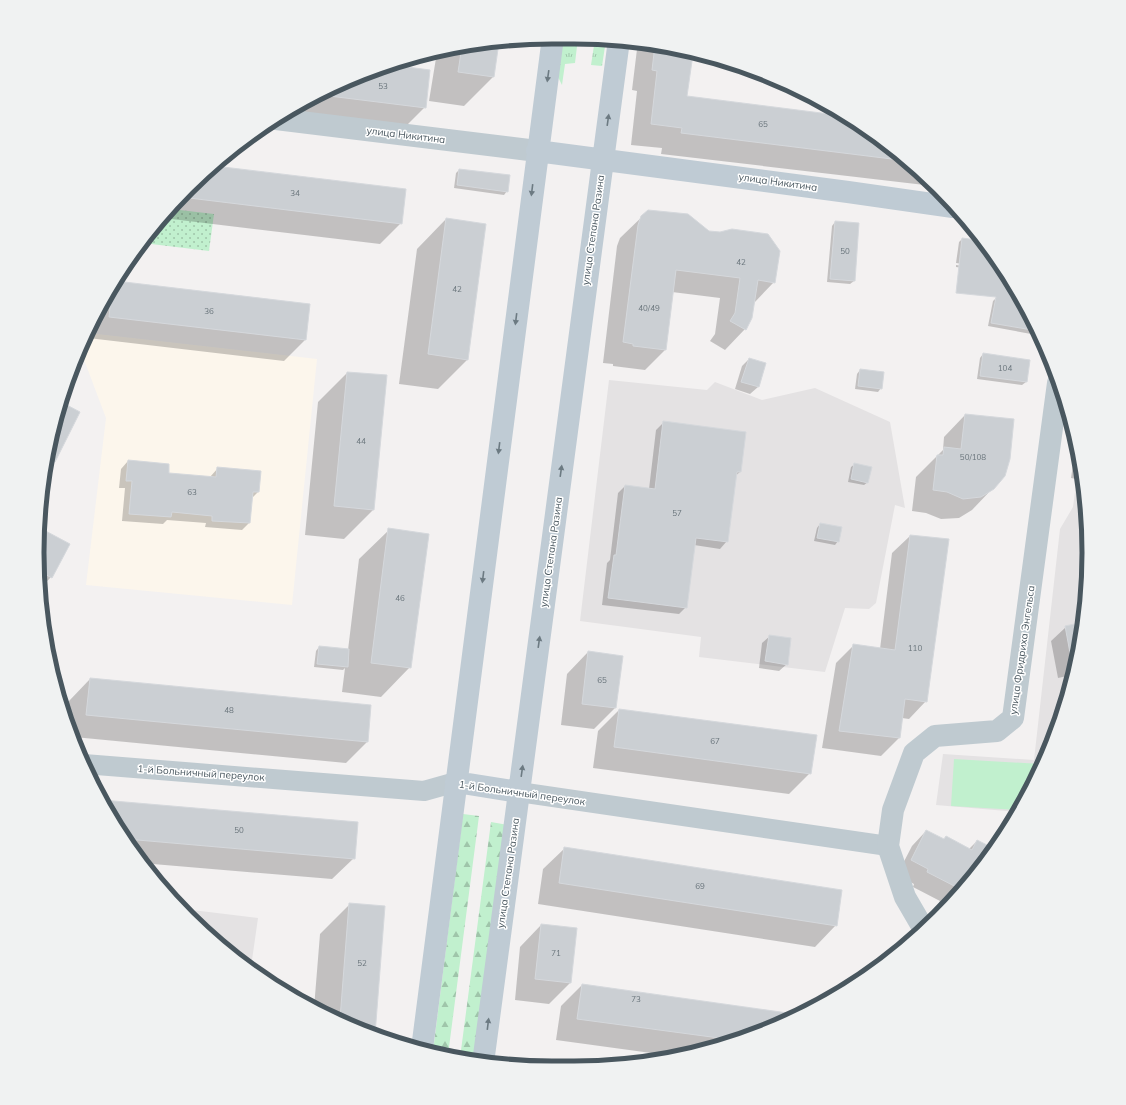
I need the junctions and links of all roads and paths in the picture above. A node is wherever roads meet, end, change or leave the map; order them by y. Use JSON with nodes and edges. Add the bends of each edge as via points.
{"nodes":[{"id":1,"x":552,"y":44,"type":"edge"},
{"id":2,"x":618,"y":46,"type":"edge"},
{"id":3,"x":285,"y":120,"type":"edge"},
{"id":4,"x":537,"y":151,"type":"junction"},
{"id":5,"x":602,"y":159,"type":"junction"},
{"id":6,"x":945,"y":206,"type":"edge"},
{"id":7,"x":1057,"y":394,"type":"edge"},
{"id":8,"x":91,"y":765,"type":"edge"},
{"id":9,"x":456,"y":782,"type":"junction"},
{"id":10,"x":519,"y":792,"type":"junction"},
{"id":11,"x":888,"y":846,"type":"junction"},
{"id":12,"x":921,"y":924,"type":"edge"},
{"id":13,"x":423,"y":1044,"type":"edge"},
{"id":14,"x":484,"y":1057,"type":"edge"}],
"edges":[{"from":1,"to":4,"type":"main road","one_way":true},
{"from":5,"to":2,"type":"main road","name":"улица Степана Разина","one_way":true},
{"from":3,"to":4,"type":"street","name":"улица Никитина"},
{"from":4,"to":5,"type":"main road","name":"улица Никитина"},
{"from":4,"to":9,"type":"main road","one_way":true},
{"from":5,"to":6,"type":"main road","name":"улица Никитина"},
{"from":10,"to":5,"type":"main road","name":"улица Степана Разина","one_way":true},
{"from":7,"to":11,"type":"street","name":"улица Фридриха Энгельса","via":[[1013,718],[997,731],[936,736],[914,753],[893,810]]},
{"from":8,"to":9,"type":"street","name":"1-й Больничный переулок","via":[[424,791]]},
{"from":9,"to":10,"type":"main road","name":"1-й Больничный переулок"},
{"from":9,"to":13,"type":"main road"},
{"from":10,"to":11,"type":"street","name":"1-й Больничный переулок"},
{"from":14,"to":10,"type":"main road","name":"улица Степана Разина","one_way":true},
{"from":11,"to":12,"type":"street","name":"улица Фридриха Энгельса","via":[[905,897]]}]}
